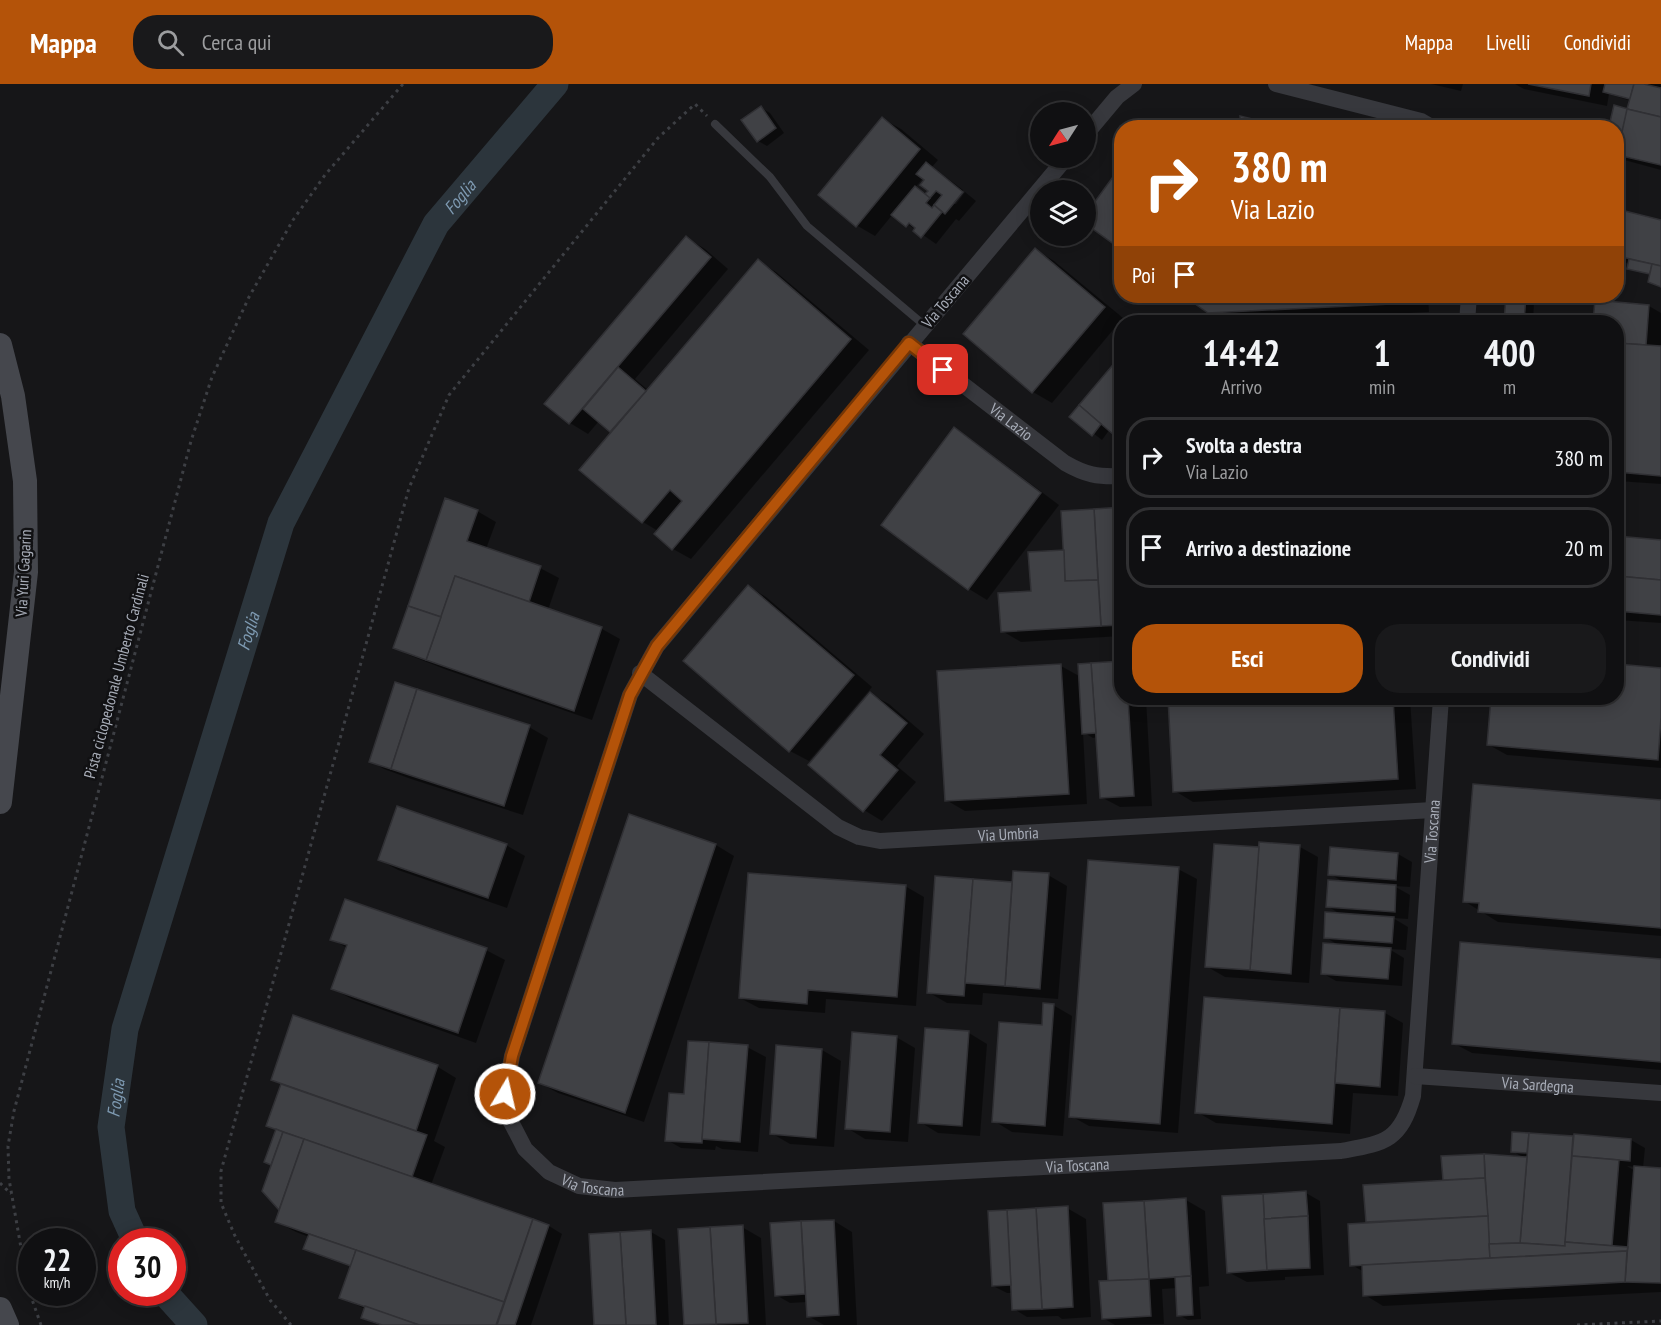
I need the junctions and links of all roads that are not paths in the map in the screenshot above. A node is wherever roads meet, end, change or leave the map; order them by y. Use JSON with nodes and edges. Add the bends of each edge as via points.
{"nodes":[{"id":1,"x":1134,"y":84,"type":"edge"},
{"id":2,"x":1276,"y":84,"type":"edge"},
{"id":3,"x":1319,"y":89,"type":"edge"},
{"id":4,"x":1418,"y":120,"type":"edge"},
{"id":5,"x":1096,"y":122,"type":"edge"},
{"id":6,"x":715,"y":124,"type":"road end"},
{"id":7,"x":1057,"y":168,"type":"edge"},
{"id":8,"x":924,"y":325,"type":"junction"},
{"id":9,"x":909,"y":343,"type":"junction"},
{"id":10,"x":0,"y":345,"type":"edge"},
{"id":11,"x":1114,"y":476,"type":"edge"},
{"id":12,"x":640,"y":673,"type":"junction"},
{"id":13,"x":1440,"y":705,"type":"edge"},
{"id":14,"x":0,"y":802,"type":"edge"},
{"id":15,"x":1433,"y":810,"type":"junction"},
{"id":16,"x":1415,"y":1076,"type":"junction"},
{"id":17,"x":1661,"y":1093,"type":"edge"},
{"id":18,"x":0,"y":1309,"type":"edge"},
{"id":19,"x":7,"y":1325,"type":"edge"}],
"edges":[{"from":1,"to":5,"type":"street"},
{"from":2,"to":3,"type":"street"},
{"from":3,"to":4,"type":"street"},
{"from":6,"to":8,"type":"lane","via":[[770,177],[807,226]]},
{"from":7,"to":8,"type":"street","name":"Via Toscana"},
{"from":8,"to":9,"type":"street","name":"Via Toscana"},
{"from":9,"to":11,"type":"street","name":"Via Lazio","via":[[1065,463],[1082,473]]},
{"from":9,"to":12,"type":"street","name":"Via Toscana","via":[[657,646]]},
{"from":10,"to":14,"type":"main road","name":"Via Yuri Gagarin","via":[[13,396],[25,481],[26,572]]},
{"from":12,"to":15,"type":"street","name":"Via Umbria","via":[[838,827],[880,841]]},
{"from":12,"to":16,"type":"street","name":"Via Toscana","via":[[512,1056],[505,1094],[511,1122],[525,1149],[549,1172],[579,1186],[615,1190],[1341,1151],[1375,1145],[1395,1135],[1407,1118]]},
{"from":13,"to":15,"type":"street","name":"Via Toscana"},
{"from":15,"to":16,"type":"street","name":"Via Toscana"},
{"from":16,"to":17,"type":"street","name":"Via Sardegna"},
{"from":18,"to":19,"type":"main road"}]}
